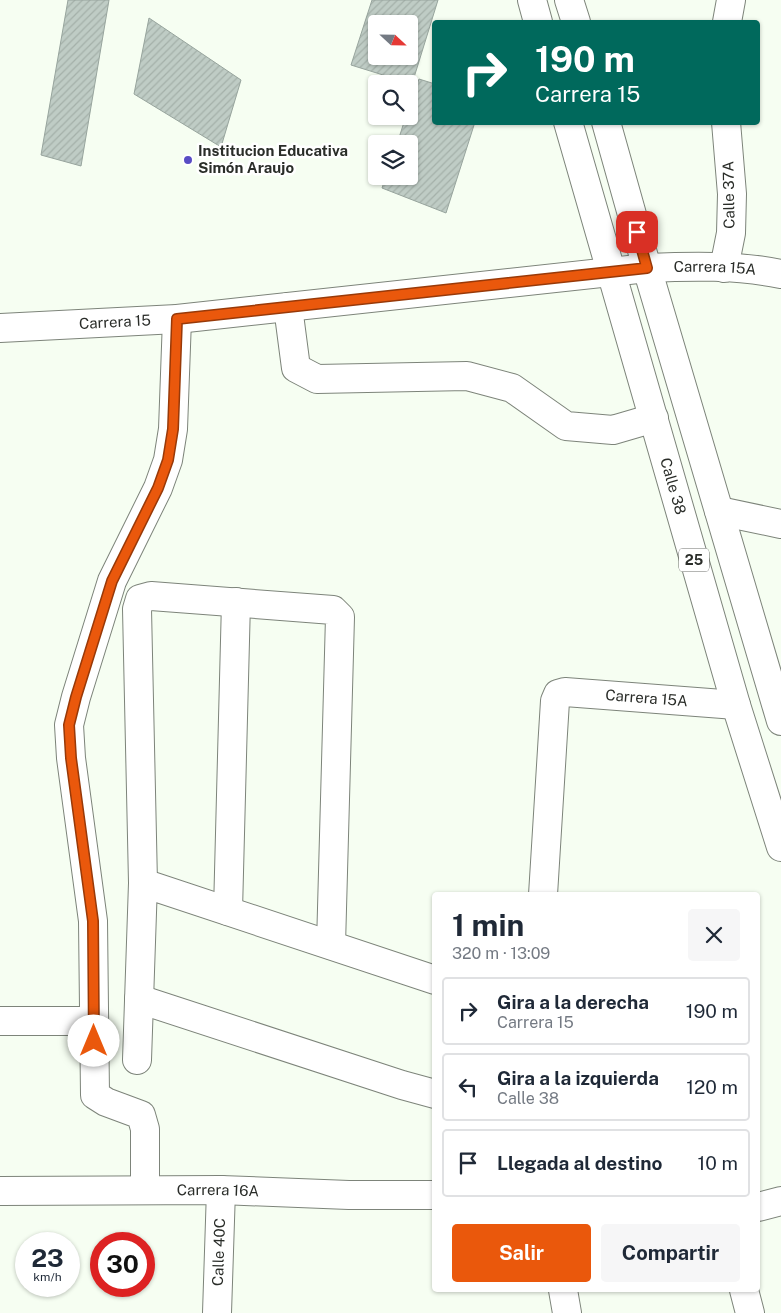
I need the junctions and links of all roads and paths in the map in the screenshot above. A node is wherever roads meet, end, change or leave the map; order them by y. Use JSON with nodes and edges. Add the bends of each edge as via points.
{"nodes":[{"id":1,"x":532,"y":0,"type":"edge"},
{"id":2,"x":569,"y":0,"type":"edge"},
{"id":3,"x":731,"y":0,"type":"edge"},
{"id":4,"x":537,"y":20,"type":"edge"},
{"id":5,"x":575,"y":20,"type":"edge"},
{"id":6,"x":727,"y":20,"type":"edge"},
{"id":7,"x":569,"y":125,"type":"edge"},
{"id":8,"x":607,"y":125,"type":"edge"},
{"id":9,"x":726,"y":125,"type":"edge"},
{"id":10,"x":647,"y":268,"type":"junction"},
{"id":11,"x":724,"y":268,"type":"junction"},
{"id":12,"x":612,"y":271,"type":"junction"},
{"id":13,"x":781,"y":274,"type":"edge"},
{"id":14,"x":288,"y":307,"type":"junction"},
{"id":15,"x":177,"y":319,"type":"junction"},
{"id":16,"x":0,"y":328,"type":"edge"},
{"id":17,"x":654,"y":418,"type":"junction"},
{"id":18,"x":719,"y":511,"type":"junction"},
{"id":19,"x":781,"y":524,"type":"edge"},
{"id":20,"x":236,"y":602,"type":"junction"},
{"id":21,"x":736,"y":705,"type":"junction"},
{"id":22,"x":781,"y":721,"type":"edge"},
{"id":23,"x":781,"y":847,"type":"edge"},
{"id":24,"x":143,"y":883,"type":"junction"},
{"id":25,"x":543,"y":892,"type":"edge"},
{"id":26,"x":228,"y":911,"type":"junction"},
{"id":27,"x":331,"y":945,"type":"junction"},
{"id":28,"x":432,"y":979,"type":"edge"},
{"id":29,"x":139,"y":999,"type":"junction"},
{"id":30,"x":0,"y":1021,"type":"edge"},
{"id":31,"x":94,"y":1021,"type":"junction"},
{"id":32,"x":137,"y":1060,"type":"dead end"},
{"id":33,"x":432,"y":1093,"type":"edge"},
{"id":34,"x":145,"y":1190,"type":"junction"},
{"id":35,"x":221,"y":1190,"type":"junction"},
{"id":36,"x":0,"y":1191,"type":"edge"},
{"id":37,"x":432,"y":1195,"type":"edge"},
{"id":38,"x":781,"y":1201,"type":"edge"},
{"id":39,"x":760,"y":1206,"type":"edge"},
{"id":40,"x":564,"y":1292,"type":"edge"},
{"id":41,"x":745,"y":1292,"type":"edge"},
{"id":42,"x":217,"y":1313,"type":"edge"},
{"id":43,"x":567,"y":1313,"type":"edge"},
{"id":44,"x":750,"y":1313,"type":"edge"}],
"edges":[{"from":1,"to":4,"type":"main road"},
{"from":2,"to":5,"type":"main road"},
{"from":3,"to":6,"type":"main road"},
{"from":7,"to":12,"type":"main road","name":"Calle 38","number":"25"},
{"from":8,"to":10,"type":"main road","number":"25"},
{"from":9,"to":11,"type":"main road","name":"Calle 37A","via":[[732,194],[731,233]]},
{"from":10,"to":11,"type":"main road","name":"Carrera 15A"},
{"from":10,"to":12,"type":"main road","name":"Carrera 15"},
{"from":10,"to":18,"type":"main road","number":"25"},
{"from":11,"to":13,"type":"main road","name":"Carrera 15A","via":[[758,269]]},
{"from":12,"to":14,"type":"main road","name":"Carrera 15"},
{"from":12,"to":17,"type":"main road","name":"Calle 38","number":"25"},
{"from":14,"to":15,"type":"main road","name":"Carrera 15"},
{"from":14,"to":17,"type":"main road","via":[[296,368],[318,379],[467,376],[512,388],[566,426],[613,430]]},
{"from":15,"to":16,"type":"main road","name":"Carrera 15"},
{"from":15,"to":31,"type":"main road","via":[[173,429],[168,460],[158,488],[112,581],[69,725],[93,921]]},
{"from":17,"to":21,"type":"main road","name":"Calle 38","number":"25"},
{"from":18,"to":19,"type":"main road"},
{"from":18,"to":22,"type":"main road","number":"25"},
{"from":20,"to":24,"type":"main road","via":[[151,596],[140,599],[137,609]]},
{"from":20,"to":26,"type":"main road"},
{"from":20,"to":27,"type":"main road","via":[[333,610],[340,617]]},
{"from":21,"to":23,"type":"main road","name":"Calle 38","number":"25"},
{"from":21,"to":25,"type":"main road","name":"Carrera 15A","via":[[558,694]]},
{"from":24,"to":26,"type":"main road"},
{"from":24,"to":29,"type":"main road"},
{"from":26,"to":27,"type":"main road"},
{"from":27,"to":28,"type":"main road"},
{"from":29,"to":32,"type":"main road"},
{"from":29,"to":33,"type":"main road"},
{"from":30,"to":31,"type":"main road"},
{"from":31,"to":34,"type":"main road","via":[[95,1095],[141,1115],[145,1129]]},
{"from":34,"to":35,"type":"main road","name":"Carrera 16A"},
{"from":34,"to":36,"type":"main road","name":"Carrera 16A"},
{"from":35,"to":37,"type":"main road","name":"Carrera 16A"},
{"from":35,"to":42,"type":"main road","name":"Calle 40C"},
{"from":38,"to":39,"type":"main road"},
{"from":40,"to":43,"type":"main road"},
{"from":41,"to":44,"type":"main road"}]}
